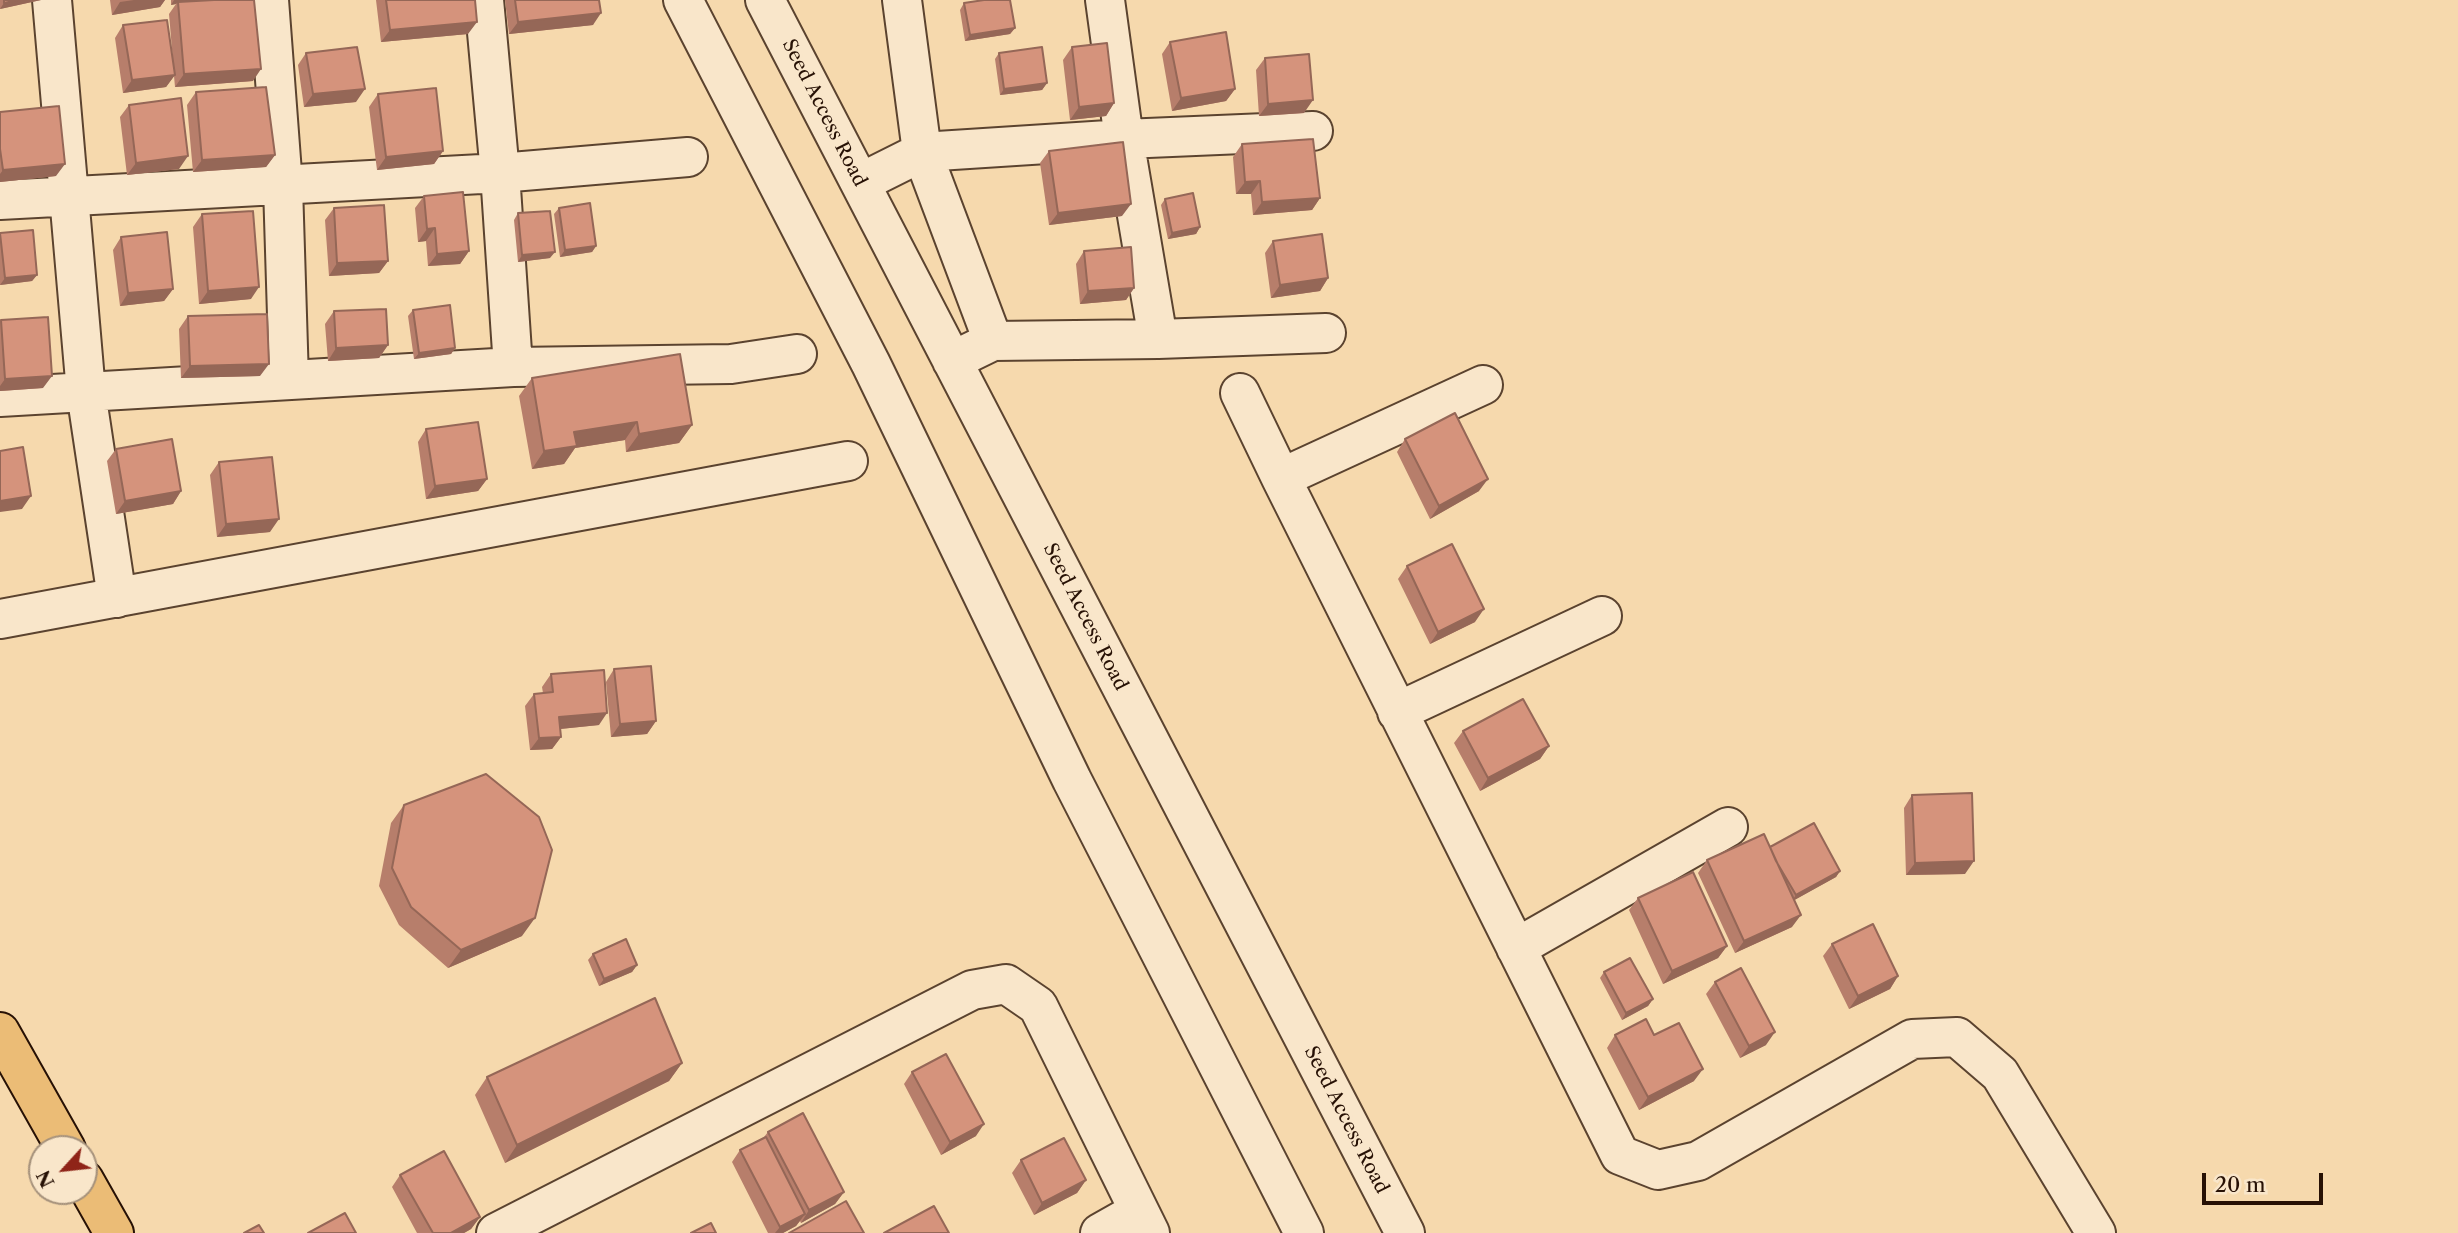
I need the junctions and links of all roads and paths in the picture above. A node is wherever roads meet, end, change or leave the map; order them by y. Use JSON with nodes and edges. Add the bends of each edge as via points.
{"nodes":[{"id":1,"x":52,"y":0,"type":"edge"},
{"id":2,"x":269,"y":0,"type":"edge"},
{"id":3,"x":484,"y":0,"type":"edge"},
{"id":4,"x":683,"y":0,"type":"edge"},
{"id":5,"x":765,"y":0,"type":"edge"},
{"id":6,"x":902,"y":0,"type":"edge"},
{"id":7,"x":1105,"y":0,"type":"edge"},
{"id":8,"x":1312,"y":131,"type":"dead end"},
{"id":9,"x":1124,"y":139,"type":"junction"},
{"id":10,"x":922,"y":152,"type":"junction"},
{"id":11,"x":688,"y":157,"type":"dead end"},
{"id":12,"x":500,"y":173,"type":"junction"},
{"id":13,"x":860,"y":183,"type":"junction"},
{"id":14,"x":283,"y":186,"type":"junction"},
{"id":15,"x":69,"y":198,"type":"junction"},
{"id":16,"x":0,"y":200,"type":"edge"},
{"id":17,"x":1326,"y":333,"type":"dead end"},
{"id":18,"x":1158,"y":339,"type":"junction"},
{"id":19,"x":993,"y":341,"type":"junction"},
{"id":20,"x":797,"y":354,"type":"dead end"},
{"id":21,"x":952,"y":361,"type":"junction"},
{"id":22,"x":513,"y":367,"type":"junction"},
{"id":23,"x":289,"y":380,"type":"junction"},
{"id":24,"x":1483,"y":385,"type":"dead end"},
{"id":25,"x":86,"y":392,"type":"junction"},
{"id":26,"x":1240,"y":393,"type":"dead end"},
{"id":27,"x":0,"y":397,"type":"edge"},
{"id":28,"x":848,"y":461,"type":"dead end"},
{"id":29,"x":1280,"y":478,"type":"junction"},
{"id":30,"x":117,"y":598,"type":"junction"},
{"id":31,"x":1602,"y":615,"type":"dead end"},
{"id":32,"x":0,"y":619,"type":"edge"},
{"id":33,"x":1397,"y":712,"type":"junction"},
{"id":34,"x":1728,"y":827,"type":"dead end"},
{"id":35,"x":1516,"y":948,"type":"junction"},
{"id":36,"x":0,"y":1032,"type":"edge"},
{"id":37,"x":58,"y":1135,"type":"edge"},
{"id":38,"x":98,"y":1205,"type":"edge"},
{"id":39,"x":1144,"y":1222,"type":"edge"},
{"id":40,"x":114,"y":1233,"type":"edge"},
{"id":41,"x":495,"y":1233,"type":"edge"},
{"id":42,"x":1100,"y":1233,"type":"edge"},
{"id":43,"x":1304,"y":1233,"type":"edge"},
{"id":44,"x":1405,"y":1233,"type":"edge"},
{"id":45,"x":2096,"y":1233,"type":"edge"}],
"edges":[{"from":1,"to":15,"type":"street"},
{"from":2,"to":14,"type":"street"},
{"from":3,"to":12,"type":"street"},
{"from":4,"to":43,"type":"street","via":[[871,365],[1072,780]]},
{"from":5,"to":13,"type":"street","name":"Seed Access Road"},
{"from":6,"to":10,"type":"street"},
{"from":7,"to":9,"type":"street"},
{"from":8,"to":9,"type":"street"},
{"from":9,"to":10,"type":"street"},
{"from":9,"to":18,"type":"street"},
{"from":10,"to":13,"type":"street"},
{"from":10,"to":19,"type":"street"},
{"from":11,"to":12,"type":"street"},
{"from":12,"to":14,"type":"street"},
{"from":12,"to":22,"type":"street"},
{"from":13,"to":21,"type":"street","name":"Seed Access Road"},
{"from":14,"to":15,"type":"street"},
{"from":14,"to":23,"type":"street"},
{"from":15,"to":16,"type":"street"},
{"from":15,"to":25,"type":"street"},
{"from":17,"to":18,"type":"street"},
{"from":18,"to":19,"type":"street"},
{"from":19,"to":21,"type":"street"},
{"from":20,"to":22,"type":"street","via":[[731,364]]},
{"from":21,"to":44,"type":"street","name":"Seed Access Road"},
{"from":22,"to":23,"type":"street"},
{"from":23,"to":25,"type":"street"},
{"from":24,"to":29,"type":"street"},
{"from":25,"to":27,"type":"street"},
{"from":25,"to":30,"type":"street"},
{"from":26,"to":29,"type":"street"},
{"from":28,"to":30,"type":"street"},
{"from":29,"to":33,"type":"street"},
{"from":30,"to":32,"type":"street"},
{"from":31,"to":33,"type":"street"},
{"from":33,"to":35,"type":"street"},
{"from":34,"to":35,"type":"street"},
{"from":35,"to":45,"type":"street","via":[[1620,1155],[1658,1170],[1698,1161],[1912,1039],[1957,1037],[2000,1074]]},
{"from":36,"to":37,"type":"main road"},
{"from":38,"to":40,"type":"main road"},
{"from":39,"to":41,"type":"street","via":[[1038,1006],[1006,984],[972,990]]},
{"from":39,"to":42,"type":"street"}]}
